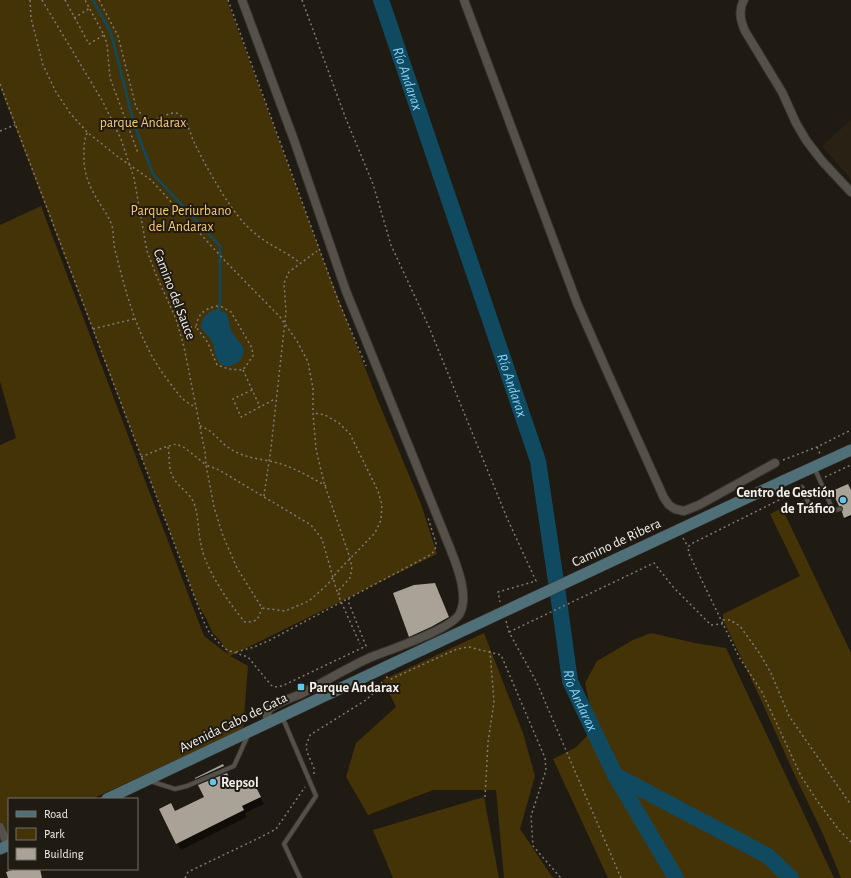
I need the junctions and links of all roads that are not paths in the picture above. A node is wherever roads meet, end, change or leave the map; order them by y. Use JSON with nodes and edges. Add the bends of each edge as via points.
{"nodes":[{"id":1,"x":242,"y":0,"type":"edge"},
{"id":2,"x":464,"y":0,"type":"edge"},
{"id":3,"x":744,"y":0,"type":"edge"},
{"id":4,"x":851,"y":192,"type":"edge"},
{"id":5,"x":850,"y":452,"type":"edge"},
{"id":6,"x":775,"y":463,"type":"road end"},
{"id":7,"x":814,"y":466,"type":"junction"},
{"id":8,"x":802,"y":487,"type":"road end"},
{"id":9,"x":808,"y":502,"type":"dead end"},
{"id":10,"x":840,"y":509,"type":"dead end"},
{"id":11,"x":394,"y":663,"type":"joint"},
{"id":12,"x":272,"y":720,"type":"junction"},
{"id":13,"x":250,"y":731,"type":"junction"},
{"id":14,"x":148,"y":780,"type":"junction"},
{"id":15,"x":109,"y":798,"type":"edge"},
{"id":16,"x":0,"y":827,"type":"edge"},
{"id":17,"x":6,"y":847,"type":"edge"},
{"id":18,"x":300,"y":878,"type":"edge"}],
"edges":[{"from":1,"to":12,"type":"street","via":[[294,140],[340,277],[456,565],[464,596],[460,614],[450,624],[372,657],[276,705],[267,714]]},
{"from":2,"to":6,"type":"street","via":[[577,302],[664,498],[675,509],[684,511]]},
{"from":3,"to":4,"type":"street","via":[[741,5],[741,22],[782,92],[796,123],[822,161]]},
{"from":5,"to":7,"type":"main road","name":"Camino de Ribera"},
{"from":7,"to":10,"type":"lane","via":[[832,508]]},
{"from":7,"to":11,"type":"main road","name":"Camino de Ribera","bridge":true},
{"from":8,"to":9,"type":"lane"},
{"from":11,"to":12,"type":"main road","name":"Avenida Cabo de Gata","via":[[382,672]]},
{"from":12,"to":13,"type":"main road","name":"Avenida Cabo de Gata"},
{"from":12,"to":18,"type":"lane","via":[[284,721],[316,796],[284,844]]},
{"from":13,"to":14,"type":"main road","name":"Avenida Cabo de Gata"},
{"from":13,"to":14,"type":"lane","via":[[234,766],[188,786],[175,788]]},
{"from":14,"to":15,"type":"main road","name":"Avenida Cabo de Gata"},
{"from":16,"to":17,"type":"street"}]}
